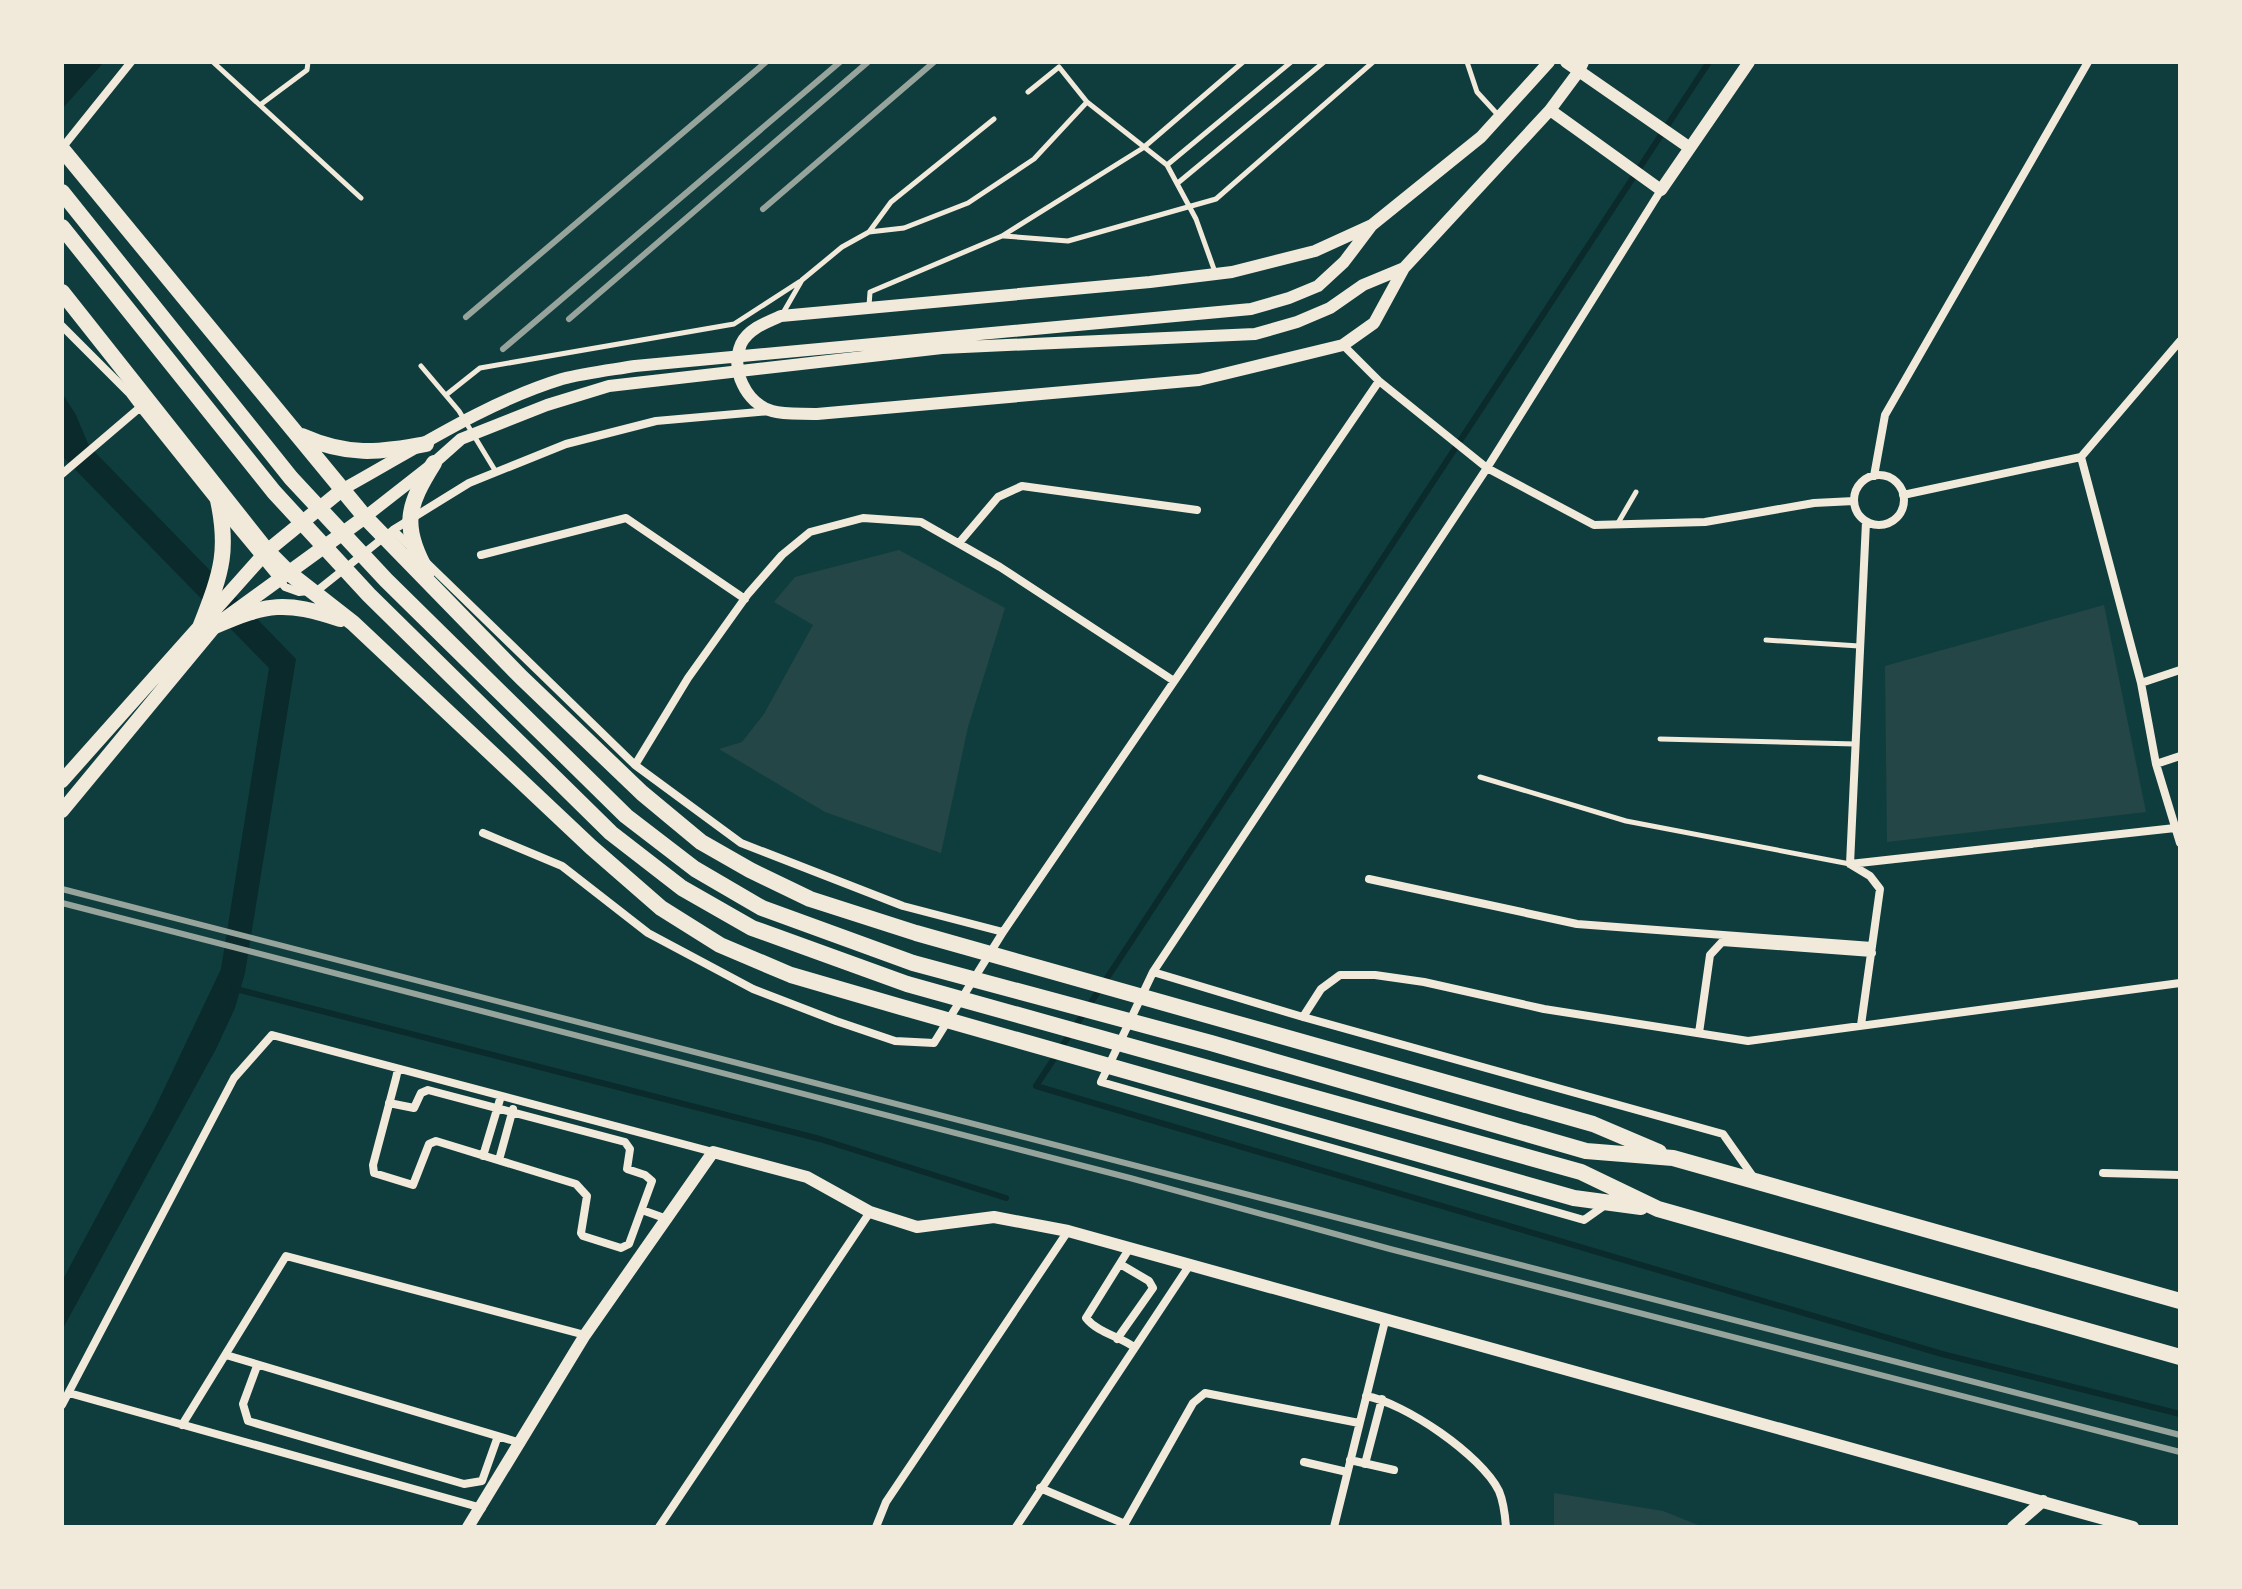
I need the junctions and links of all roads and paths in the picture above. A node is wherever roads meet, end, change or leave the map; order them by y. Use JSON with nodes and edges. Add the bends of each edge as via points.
{"nodes":[{"id":1,"x":131,"y":62,"type":"edge"},
{"id":2,"x":213,"y":62,"type":"edge"},
{"id":3,"x":308,"y":62,"type":"edge"},
{"id":4,"x":1243,"y":62,"type":"edge"},
{"id":5,"x":1291,"y":62,"type":"edge"},
{"id":6,"x":1324,"y":62,"type":"edge"},
{"id":7,"x":1373,"y":62,"type":"edge"},
{"id":8,"x":1467,"y":62,"type":"edge"},
{"id":9,"x":1549,"y":62,"type":"edge"},
{"id":10,"x":1566,"y":62,"type":"edge"},
{"id":11,"x":1749,"y":62,"type":"edge"},
{"id":12,"x":2088,"y":62,"type":"edge"},
{"id":13,"x":1581,"y":67,"type":"edge"},
{"id":14,"x":1028,"y":92,"type":"dead end"},
{"id":15,"x":1087,"y":102,"type":"junction"},
{"id":16,"x":260,"y":105,"type":"junction"},
{"id":17,"x":1550,"y":110,"type":"junction"},
{"id":18,"x":1499,"y":117,"type":"junction"},
{"id":19,"x":994,"y":119,"type":"dead end"},
{"id":20,"x":62,"y":148,"type":"edge"},
{"id":21,"x":1143,"y":148,"type":"junction"},
{"id":22,"x":1690,"y":148,"type":"junction"},
{"id":23,"x":1167,"y":165,"type":"junction"},
{"id":24,"x":1179,"y":182,"type":"junction"},
{"id":25,"x":1661,"y":190,"type":"junction"},
{"id":26,"x":62,"y":192,"type":"edge"},
{"id":27,"x":361,"y":198,"type":"dead end"},
{"id":28,"x":1191,"y":207,"type":"junction"},
{"id":29,"x":1372,"y":225,"type":"junction"},
{"id":30,"x":62,"y":227,"type":"edge"},
{"id":31,"x":869,"y":232,"type":"junction"},
{"id":32,"x":1002,"y":236,"type":"junction"},
{"id":33,"x":1404,"y":268,"type":"junction"},
{"id":34,"x":1216,"y":273,"type":"junction"},
{"id":35,"x":802,"y":280,"type":"junction"},
{"id":36,"x":62,"y":292,"type":"edge"},
{"id":37,"x":869,"y":307,"type":"junction"},
{"id":38,"x":781,"y":316,"type":"junction"},
{"id":39,"x":62,"y":326,"type":"edge"},
{"id":40,"x":2180,"y":341,"type":"edge"},
{"id":41,"x":1343,"y":345,"type":"junction"},
{"id":42,"x":421,"y":366,"type":"dead end"},
{"id":43,"x":1379,"y":381,"type":"junction"},
{"id":44,"x":446,"y":395,"type":"junction"},
{"id":45,"x":142,"y":410,"type":"junction"},
{"id":46,"x":771,"y":411,"type":"junction"},
{"id":47,"x":297,"y":434,"type":"junction"},
{"id":48,"x":426,"y":444,"type":"junction"},
{"id":49,"x":2081,"y":457,"type":"junction"},
{"id":50,"x":434,"y":463,"type":"junction"},
{"id":51,"x":1487,"y":468,"type":"junction"},
{"id":52,"x":496,"y":472,"type":"junction"},
{"id":53,"x":62,"y":474,"type":"edge"},
{"id":54,"x":1874,"y":476,"type":"junction"},
{"id":55,"x":215,"y":486,"type":"junction"},
{"id":56,"x":343,"y":489,"type":"junction"},
{"id":57,"x":1636,"y":492,"type":"dead end"},
{"id":58,"x":1903,"y":495,"type":"junction"},
{"id":59,"x":1854,"y":501,"type":"junction"},
{"id":60,"x":1197,"y":510,"type":"dead end"},
{"id":61,"x":365,"y":517,"type":"junction"},
{"id":62,"x":1866,"y":522,"type":"junction"},
{"id":63,"x":1618,"y":524,"type":"junction"},
{"id":64,"x":393,"y":530,"type":"junction"},
{"id":65,"x":959,"y":543,"type":"junction"},
{"id":66,"x":267,"y":551,"type":"junction"},
{"id":67,"x":481,"y":555,"type":"dead end"},
{"id":68,"x":289,"y":573,"type":"junction"},
{"id":69,"x":745,"y":599,"type":"junction"},
{"id":70,"x":450,"y":603,"type":"junction"},
{"id":71,"x":353,"y":623,"type":"junction"},
{"id":72,"x":208,"y":625,"type":"junction"},
{"id":73,"x":1766,"y":640,"type":"dead end"},
{"id":74,"x":1860,"y":646,"type":"junction"},
{"id":75,"x":2180,"y":670,"type":"edge"},
{"id":76,"x":1174,"y":681,"type":"junction"},
{"id":77,"x":2141,"y":683,"type":"junction"},
{"id":78,"x":1660,"y":739,"type":"dead end"},
{"id":79,"x":1855,"y":744,"type":"junction"},
{"id":80,"x":2180,"y":756,"type":"edge"},
{"id":81,"x":2156,"y":764,"type":"junction"},
{"id":82,"x":635,"y":765,"type":"junction"},
{"id":83,"x":1480,"y":777,"type":"dead end"},
{"id":84,"x":62,"y":781,"type":"edge"},
{"id":85,"x":62,"y":811,"type":"edge"},
{"id":86,"x":2175,"y":828,"type":"junction"},
{"id":87,"x":483,"y":833,"type":"dead end"},
{"id":88,"x":2180,"y":843,"type":"edge"},
{"id":89,"x":1850,"y":864,"type":"junction"},
{"id":90,"x":1369,"y":879,"type":"dead end"},
{"id":91,"x":1003,"y":932,"type":"junction"},
{"id":92,"x":1872,"y":950,"type":"junction"},
{"id":93,"x":1153,"y":972,"type":"junction"},
{"id":94,"x":2180,"y":983,"type":"edge"},
{"id":95,"x":1303,"y":1017,"type":"junction"},
{"id":96,"x":1861,"y":1025,"type":"junction"},
{"id":97,"x":1699,"y":1033,"type":"junction"},
{"id":98,"x":398,"y":1069,"type":"junction"},
{"id":99,"x":461,"y":1086,"type":"junction"},
{"id":100,"x":501,"y":1096,"type":"junction"},
{"id":101,"x":458,"y":1098,"type":"junction"},
{"id":102,"x":515,"y":1100,"type":"junction"},
{"id":103,"x":389,"y":1103,"type":"junction"},
{"id":104,"x":497,"y":1108,"type":"junction"},
{"id":105,"x":553,"y":1110,"type":"junction"},
{"id":106,"x":512,"y":1112,"type":"junction"},
{"id":107,"x":550,"y":1122,"type":"junction"},
{"id":108,"x":607,"y":1124,"type":"junction"},
{"id":109,"x":603,"y":1136,"type":"junction"},
{"id":110,"x":713,"y":1152,"type":"junction"},
{"id":111,"x":483,"y":1156,"type":"junction"},
{"id":112,"x":1673,"y":1158,"type":"junction"},
{"id":113,"x":499,"y":1160,"type":"junction"},
{"id":114,"x":2103,"y":1173,"type":"dead end"},
{"id":115,"x":2180,"y":1175,"type":"edge"},
{"id":116,"x":1756,"y":1181,"type":"junction"},
{"id":117,"x":1609,"y":1203,"type":"junction"},
{"id":118,"x":1658,"y":1209,"type":"junction"},
{"id":119,"x":642,"y":1210,"type":"junction"},
{"id":120,"x":870,"y":1212,"type":"junction"},
{"id":121,"x":667,"y":1219,"type":"junction"},
{"id":122,"x":1068,"y":1231,"type":"junction"},
{"id":123,"x":1129,"y":1249,"type":"junction"},
{"id":124,"x":1120,"y":1264,"type":"junction"},
{"id":125,"x":1189,"y":1266,"type":"junction"},
{"id":126,"x":2180,"y":1301,"type":"edge"},
{"id":127,"x":1385,"y":1321,"type":"junction"},
{"id":128,"x":585,"y":1335,"type":"junction"},
{"id":129,"x":1117,"y":1339,"type":"junction"},
{"id":130,"x":1134,"y":1347,"type":"junction"},
{"id":131,"x":226,"y":1355,"type":"junction"},
{"id":132,"x":2180,"y":1357,"type":"edge"},
{"id":133,"x":257,"y":1366,"type":"junction"},
{"id":134,"x":69,"y":1393,"type":"junction"},
{"id":135,"x":1366,"y":1396,"type":"junction"},
{"id":136,"x":1382,"y":1399,"type":"junction"},
{"id":137,"x":62,"y":1405,"type":"edge"},
{"id":138,"x":1359,"y":1423,"type":"junction"},
{"id":139,"x":182,"y":1425,"type":"junction"},
{"id":140,"x":498,"y":1436,"type":"junction"},
{"id":141,"x":521,"y":1443,"type":"junction"},
{"id":142,"x":1350,"y":1460,"type":"junction"},
{"id":143,"x":1304,"y":1462,"type":"dead end"},
{"id":144,"x":1365,"y":1464,"type":"junction"},
{"id":145,"x":1394,"y":1470,"type":"dead end"},
{"id":146,"x":1347,"y":1472,"type":"junction"},
{"id":147,"x":1040,"y":1488,"type":"junction"},
{"id":148,"x":2043,"y":1501,"type":"junction"},
{"id":149,"x":482,"y":1508,"type":"junction"},
{"id":150,"x":1124,"y":1526,"type":"edge"},
{"id":151,"x":468,"y":1527,"type":"edge"},
{"id":152,"x":659,"y":1527,"type":"edge"},
{"id":153,"x":876,"y":1527,"type":"edge"},
{"id":154,"x":1016,"y":1527,"type":"edge"},
{"id":155,"x":1334,"y":1527,"type":"edge"},
{"id":156,"x":1506,"y":1527,"type":"edge"},
{"id":157,"x":2013,"y":1527,"type":"edge"},
{"id":158,"x":2133,"y":1527,"type":"edge"}],
"edges":[{"from":1,"to":20,"type":"street"},
{"from":2,"to":16,"type":"lane"},
{"from":3,"to":16,"type":"lane","via":[[307,70]]},
{"from":4,"to":21,"type":"lane"},
{"from":5,"to":23,"type":"lane"},
{"from":6,"to":24,"type":"lane"},
{"from":7,"to":28,"type":"lane","via":[[1216,199]]},
{"from":8,"to":18,"type":"lane","via":[[1477,92]]},
{"from":9,"to":18,"type":"street"},
{"from":10,"to":13,"type":"street"},
{"from":11,"to":22,"type":"street"},
{"from":12,"to":54,"type":"street","via":[[1885,415]]},
{"from":13,"to":17,"type":"street"},
{"from":13,"to":22,"type":"street"},
{"from":14,"to":15,"type":"lane","via":[[1059,67]]},
{"from":15,"to":21,"type":"lane"},
{"from":15,"to":31,"type":"lane","via":[[1034,159],[968,203],[904,228]]},
{"from":16,"to":27,"type":"lane"},
{"from":17,"to":25,"type":"street"},
{"from":17,"to":33,"type":"street"},
{"from":18,"to":29,"type":"street"},
{"from":19,"to":31,"type":"lane","via":[[891,202]]},
{"from":20,"to":47,"type":"highway"},
{"from":21,"to":23,"type":"lane"},
{"from":21,"to":32,"type":"lane"},
{"from":22,"to":25,"type":"street"},
{"from":23,"to":24,"type":"lane"},
{"from":24,"to":28,"type":"lane"},
{"from":25,"to":51,"type":"street"},
{"from":26,"to":112,"type":"highway","via":[[291,478],[386,580],[626,816],[695,869],[762,908],[913,963],[1586,1151]]},
{"from":28,"to":32,"type":"lane","via":[[1068,241]]},
{"from":28,"to":34,"type":"lane"},
{"from":29,"to":34,"type":"street","via":[[1315,251]]},
{"from":29,"to":48,"type":"street","via":[[1318,286],[1251,309],[635,366],[564,379],[511,398]]},
{"from":30,"to":118,"type":"highway","via":[[274,492],[369,595],[611,833],[682,888],[752,928],[907,984],[1581,1172]]},
{"from":31,"to":35,"type":"lane"},
{"from":32,"to":37,"type":"lane","via":[[870,292]]},
{"from":33,"to":41,"type":"street","via":[[1374,323]]},
{"from":33,"to":50,"type":"street","via":[[1363,285],[1330,308],[1255,334],[942,348],[609,386],[461,439]]},
{"from":34,"to":37,"type":"street"},
{"from":35,"to":38,"type":"lane"},
{"from":35,"to":44,"type":"lane","via":[[734,324],[480,368]]},
{"from":36,"to":55,"type":"highway"},
{"from":37,"to":38,"type":"street"},
{"from":38,"to":46,"type":"street","via":[[758,326],[741,344],[738,374],[748,395]]},
{"from":39,"to":45,"type":"street"},
{"from":40,"to":49,"type":"street"},
{"from":41,"to":43,"type":"street"},
{"from":41,"to":46,"type":"street","via":[[1199,380],[817,414]]},
{"from":42,"to":44,"type":"lane"},
{"from":43,"to":51,"type":"street"},
{"from":43,"to":76,"type":"street"},
{"from":44,"to":52,"type":"lane"},
{"from":45,"to":53,"type":"street"},
{"from":45,"to":64,"type":"street","via":[[285,587],[318,590]]},
{"from":46,"to":52,"type":"street","via":[[656,421],[566,444]]},
{"from":47,"to":48,"type":"highway","via":[[326,447],[360,453]]},
{"from":47,"to":56,"type":"highway"},
{"from":48,"to":56,"type":"street"},
{"from":49,"to":58,"type":"street"},
{"from":49,"to":77,"type":"street"},
{"from":50,"to":61,"type":"street"},
{"from":50,"to":70,"type":"highway","via":[[414,495],[410,520],[413,545]]},
{"from":51,"to":63,"type":"street","via":[[1594,525]]},
{"from":51,"to":93,"type":"street"},
{"from":52,"to":64,"type":"street"},
{"from":54,"to":58,"type":"street","via":[[1889,477]]},
{"from":54,"to":59,"type":"street","via":[[1859,485]]},
{"from":55,"to":66,"type":"highway"},
{"from":55,"to":72,"type":"highway","via":[[222,561]]},
{"from":56,"to":61,"type":"highway"},
{"from":56,"to":66,"type":"main road"},
{"from":57,"to":63,"type":"lane"},
{"from":58,"to":62,"type":"street","via":[[1902,510],[1892,522]]},
{"from":59,"to":62,"type":"street"},
{"from":59,"to":63,"type":"street","via":[[1705,522]]},
{"from":60,"to":65,"type":"street","via":[[1022,486],[998,497]]},
{"from":61,"to":68,"type":"main road"},
{"from":61,"to":70,"type":"highway"},
{"from":62,"to":74,"type":"street"},
{"from":64,"to":82,"type":"street"},
{"from":65,"to":69,"type":"street","via":[[921,522],[863,518],[810,532],[782,555]]},
{"from":65,"to":76,"type":"street"},
{"from":66,"to":68,"type":"highway"},
{"from":66,"to":72,"type":"main road"},
{"from":67,"to":69,"type":"street","via":[[626,518]]},
{"from":68,"to":71,"type":"highway"},
{"from":68,"to":72,"type":"main road"},
{"from":69,"to":82,"type":"street"},
{"from":70,"to":112,"type":"highway","via":[[642,793],[701,842],[810,899],[1593,1124]]},
{"from":71,"to":72,"type":"highway","via":[[279,605]]},
{"from":71,"to":117,"type":"highway","via":[[591,847],[661,908],[720,945],[791,975],[1574,1198]]},
{"from":72,"to":84,"type":"main road"},
{"from":72,"to":85,"type":"main road"},
{"from":73,"to":74,"type":"lane"},
{"from":74,"to":79,"type":"street"},
{"from":75,"to":77,"type":"street"},
{"from":76,"to":91,"type":"street"},
{"from":77,"to":81,"type":"street"},
{"from":78,"to":79,"type":"lane"},
{"from":79,"to":89,"type":"street"},
{"from":80,"to":81,"type":"street"},
{"from":81,"to":86,"type":"street"},
{"from":82,"to":91,"type":"street","via":[[741,843],[903,906]]},
{"from":83,"to":89,"type":"lane","via":[[1626,821]]},
{"from":86,"to":88,"type":"street"},
{"from":86,"to":89,"type":"street"},
{"from":87,"to":91,"type":"street","via":[[562,866],[648,933],[753,989],[895,1041],[934,1043]]},
{"from":89,"to":92,"type":"street","via":[[1880,889]]},
{"from":90,"to":92,"type":"street","via":[[1577,924]]},
{"from":92,"to":96,"type":"street"},
{"from":92,"to":97,"type":"street","via":[[1722,942],[1710,955]]},
{"from":93,"to":95,"type":"street"},
{"from":93,"to":117,"type":"street","via":[[1101,1082],[1584,1220]]},
{"from":94,"to":96,"type":"street"},
{"from":95,"to":97,"type":"street","via":[[1321,989],[1340,975],[1375,975]]},
{"from":95,"to":116,"type":"street","via":[[1723,1134]]},
{"from":96,"to":97,"type":"street","via":[[1748,1041]]},
{"from":98,"to":99,"type":"street"},
{"from":98,"to":103,"type":"street"},
{"from":98,"to":134,"type":"street","via":[[272,1035],[234,1078]]},
{"from":99,"to":100,"type":"street"},
{"from":99,"to":101,"type":"street"},
{"from":100,"to":102,"type":"street"},
{"from":100,"to":104,"type":"street"},
{"from":101,"to":103,"type":"street","via":[[428,1090],[414,1108]]},
{"from":101,"to":104,"type":"street"},
{"from":102,"to":105,"type":"street"},
{"from":102,"to":106,"type":"street"},
{"from":103,"to":111,"type":"street","via":[[374,1173],[413,1185],[432,1141]]},
{"from":104,"to":106,"type":"street"},
{"from":104,"to":111,"type":"street"},
{"from":105,"to":107,"type":"street"},
{"from":105,"to":108,"type":"street"},
{"from":106,"to":107,"type":"street"},
{"from":106,"to":113,"type":"street"},
{"from":107,"to":109,"type":"street"},
{"from":108,"to":109,"type":"street"},
{"from":108,"to":110,"type":"street"},
{"from":109,"to":119,"type":"street","via":[[628,1144],[627,1169],[652,1181]]},
{"from":110,"to":120,"type":"street","via":[[807,1177]]},
{"from":110,"to":121,"type":"street"},
{"from":111,"to":113,"type":"street"},
{"from":112,"to":116,"type":"highway"},
{"from":113,"to":119,"type":"street","via":[[583,1189],[587,1203],[581,1233],[586,1238],[627,1248]]},
{"from":114,"to":115,"type":"street"},
{"from":116,"to":126,"type":"highway"},
{"from":117,"to":118,"type":"highway"},
{"from":118,"to":132,"type":"highway"},
{"from":119,"to":121,"type":"street"},
{"from":120,"to":122,"type":"street","via":[[917,1227],[994,1217]]},
{"from":120,"to":152,"type":"street"},
{"from":121,"to":128,"type":"street"},
{"from":122,"to":123,"type":"street"},
{"from":122,"to":153,"type":"street","via":[[886,1502]]},
{"from":123,"to":124,"type":"street"},
{"from":123,"to":125,"type":"street"},
{"from":124,"to":129,"type":"street","via":[[1086,1318]]},
{"from":124,"to":129,"type":"street","via":[[1153,1288]]},
{"from":125,"to":127,"type":"street"},
{"from":125,"to":130,"type":"street"},
{"from":127,"to":135,"type":"street"},
{"from":127,"to":148,"type":"street"},
{"from":128,"to":131,"type":"street","via":[[286,1256]]},
{"from":128,"to":141,"type":"street"},
{"from":129,"to":130,"type":"street"},
{"from":130,"to":147,"type":"street"},
{"from":131,"to":133,"type":"street"},
{"from":131,"to":139,"type":"street"},
{"from":133,"to":140,"type":"street"},
{"from":133,"to":140,"type":"street","via":[[243,1404],[248,1421],[464,1484],[482,1481]]},
{"from":134,"to":137,"type":"street"},
{"from":134,"to":139,"type":"street"},
{"from":135,"to":136,"type":"street"},
{"from":135,"to":138,"type":"street"},
{"from":136,"to":144,"type":"street"},
{"from":136,"to":156,"type":"street","via":[[1416,1416],[1480,1465],[1504,1504]]},
{"from":138,"to":142,"type":"street"},
{"from":138,"to":150,"type":"street","via":[[1205,1393],[1193,1403]]},
{"from":139,"to":149,"type":"street"},
{"from":140,"to":141,"type":"street"},
{"from":141,"to":149,"type":"street"},
{"from":142,"to":144,"type":"street"},
{"from":142,"to":146,"type":"street"},
{"from":143,"to":146,"type":"street"},
{"from":144,"to":145,"type":"street"},
{"from":146,"to":155,"type":"street"},
{"from":147,"to":150,"type":"street"},
{"from":147,"to":154,"type":"street"},
{"from":148,"to":157,"type":"street"},
{"from":148,"to":158,"type":"street"},
{"from":149,"to":151,"type":"street"}]}
